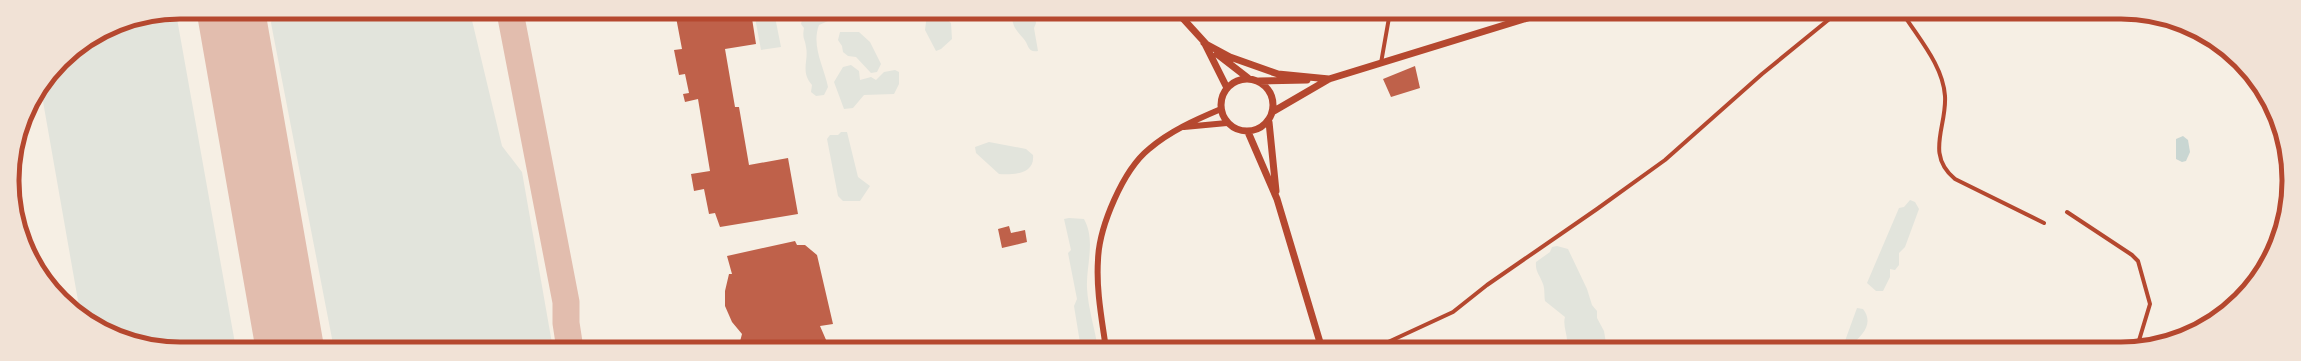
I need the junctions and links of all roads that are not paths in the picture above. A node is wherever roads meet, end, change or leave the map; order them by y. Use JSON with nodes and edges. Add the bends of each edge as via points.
{"nodes":[{"id":1,"x":1183,"y":19,"type":"edge"},
{"id":2,"x":1389,"y":19,"type":"edge"},
{"id":3,"x":1525,"y":19,"type":"edge"},
{"id":4,"x":1829,"y":19,"type":"edge"},
{"id":5,"x":1907,"y":19,"type":"edge"},
{"id":6,"x":1204,"y":43,"type":"junction"},
{"id":7,"x":1381,"y":64,"type":"junction"},
{"id":8,"x":1248,"y":78,"type":"junction"},
{"id":9,"x":1329,"y":79,"type":"junction"},
{"id":10,"x":1259,"y":81,"type":"junction"},
{"id":11,"x":1227,"y":88,"type":"junction"},
{"id":12,"x":1221,"y":109,"type":"junction"},
{"id":13,"x":1274,"y":111,"type":"junction"},
{"id":14,"x":1269,"y":122,"type":"junction"},
{"id":15,"x":1227,"y":123,"type":"junction"},
{"id":16,"x":1179,"y":128,"type":"junction"},
{"id":17,"x":1248,"y":132,"type":"junction"},
{"id":18,"x":1276,"y":199,"type":"junction"},
{"id":19,"x":2067,"y":212,"type":"dead end"},
{"id":20,"x":2044,"y":223,"type":"dead end"},
{"id":21,"x":2139,"y":341,"type":"edge"},
{"id":22,"x":1105,"y":342,"type":"edge"},
{"id":23,"x":1320,"y":342,"type":"edge"},
{"id":24,"x":1387,"y":342,"type":"edge"}],
"edges":[{"from":1,"to":6,"type":"main road"},
{"from":2,"to":7,"type":"street"},
{"from":3,"to":7,"type":"main road"},
{"from":4,"to":24,"type":"street","via":[[1762,74],[1665,160],[1598,209],[1487,285],[1453,312]]},
{"from":5,"to":20,"type":"street","via":[[1933,60],[1944,87],[1945,98],[1938,146],[1940,159],[1946,171],[1955,179]]},
{"from":6,"to":8,"type":"main road"},
{"from":6,"to":9,"type":"main road","via":[[1230,57],[1278,74]]},
{"from":6,"to":11,"type":"main road"},
{"from":7,"to":9,"type":"main road"},
{"from":8,"to":10,"type":"main road"},
{"from":8,"to":11,"type":"main road","via":[[1237,81]]},
{"from":9,"to":10,"type":"main road"},
{"from":9,"to":13,"type":"main road"},
{"from":10,"to":13,"type":"main road","via":[[1268,88],[1274,99]]},
{"from":11,"to":12,"type":"main road","via":[[1221,99]]},
{"from":12,"to":15,"type":"main road"},
{"from":12,"to":16,"type":"street"},
{"from":13,"to":14,"type":"main road"},
{"from":14,"to":17,"type":"main road","via":[[1260,129]]},
{"from":14,"to":18,"type":"main road"},
{"from":15,"to":16,"type":"street"},
{"from":15,"to":17,"type":"main road","via":[[1237,130]]},
{"from":16,"to":22,"type":"street","via":[[1148,149],[1134,165],[1107,217],[1098,260]]},
{"from":17,"to":18,"type":"main road"},
{"from":18,"to":23,"type":"main road"},
{"from":19,"to":21,"type":"street","via":[[2138,261],[2150,304]]}]}
